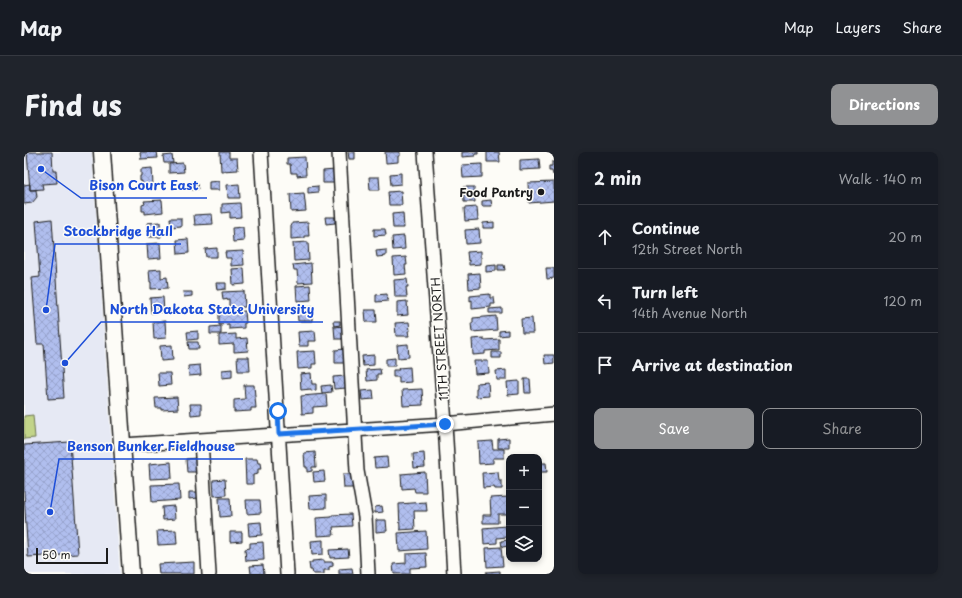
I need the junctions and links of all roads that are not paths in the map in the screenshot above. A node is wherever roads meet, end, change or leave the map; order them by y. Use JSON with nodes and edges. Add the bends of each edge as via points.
{"nodes":[{"id":1,"x":102,"y":152,"type":"edge"},
{"id":2,"x":261,"y":152,"type":"edge"},
{"id":3,"x":339,"y":152,"type":"edge"},
{"id":4,"x":425,"y":152,"type":"edge"},
{"id":5,"x":554,"y":414,"type":"edge"},
{"id":6,"x":445,"y":424,"type":"junction"},
{"id":7,"x":356,"y":430,"type":"junction"},
{"id":8,"x":279,"y":434,"type":"junction"},
{"id":9,"x":201,"y":440,"type":"junction"},
{"id":10,"x":122,"y":445,"type":"junction"},
{"id":11,"x":131,"y":574,"type":"edge"},
{"id":12,"x":209,"y":574,"type":"edge"},
{"id":13,"x":287,"y":574,"type":"edge"},
{"id":14,"x":368,"y":574,"type":"edge"},
{"id":15,"x":454,"y":574,"type":"edge"}],
"edges":[{"from":1,"to":10,"type":"main road"},
{"from":2,"to":8,"type":"street"},
{"from":3,"to":7,"type":"street"},
{"from":4,"to":6,"type":"street","name":"11TH STREET NORTH"},
{"from":5,"to":6,"type":"street"},
{"from":6,"to":7,"type":"street"},
{"from":6,"to":15,"type":"street","name":"11TH STREET NORTH"},
{"from":7,"to":8,"type":"street"},
{"from":7,"to":14,"type":"street"},
{"from":8,"to":9,"type":"street"},
{"from":8,"to":13,"type":"street"},
{"from":9,"to":10,"type":"street"},
{"from":9,"to":12,"type":"street"},
{"from":10,"to":11,"type":"main road"}]}
